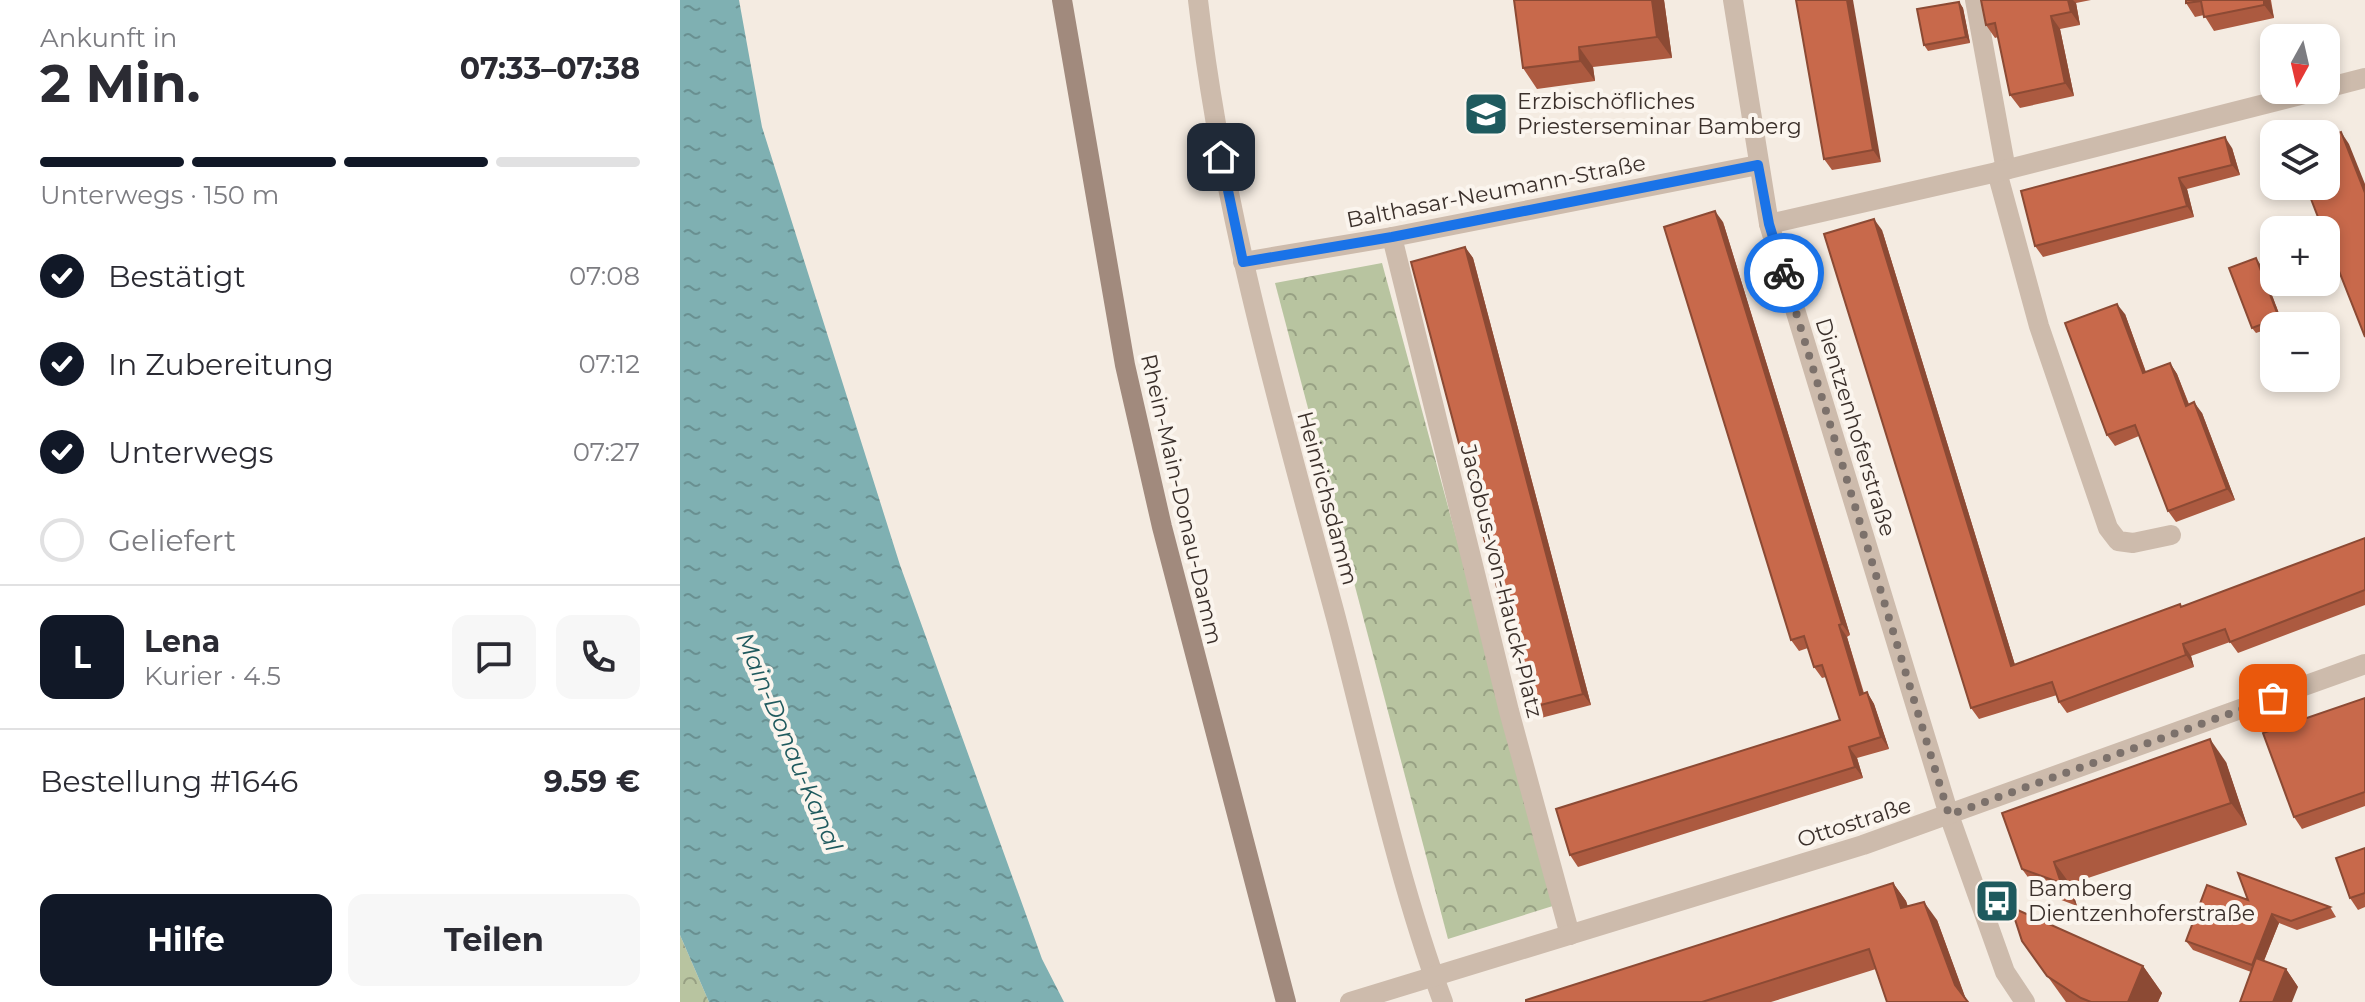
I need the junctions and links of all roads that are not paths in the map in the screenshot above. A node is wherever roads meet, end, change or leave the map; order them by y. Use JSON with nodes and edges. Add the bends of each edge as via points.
{"nodes":[{"id":1,"x":1062,"y":0,"type":"edge"},
{"id":2,"x":1198,"y":0,"type":"edge"},
{"id":3,"x":1733,"y":0,"type":"edge"},
{"id":4,"x":1975,"y":0,"type":"edge"},
{"id":5,"x":2365,"y":78,"type":"edge"},
{"id":6,"x":2340,"y":84,"type":"edge"},
{"id":7,"x":2265,"y":104,"type":"edge"},
{"id":8,"x":1758,"y":165,"type":"junction"},
{"id":9,"x":2002,"y":171,"type":"junction"},
{"id":10,"x":1769,"y":224,"type":"junction"},
{"id":11,"x":1392,"y":237,"type":"junction"},
{"id":12,"x":1243,"y":262,"type":"junction"},
{"id":13,"x":2171,"y":535,"type":"dead end"},
{"id":14,"x":2365,"y":664,"type":"edge"},
{"id":15,"x":1949,"y":815,"type":"junction"},
{"id":16,"x":1570,"y":935,"type":"junction"},
{"id":17,"x":1433,"y":976,"type":"junction"},
{"id":18,"x":1286,"y":1002,"type":"edge"},
{"id":19,"x":1350,"y":1002,"type":"edge"},
{"id":20,"x":1443,"y":1002,"type":"edge"},
{"id":21,"x":2025,"y":1002,"type":"edge"}],
"edges":[{"from":1,"to":18,"type":"street","name":"Rhein-Main-Donau-Damm","via":[[1125,365]]},
{"from":2,"to":12,"type":"street","name":"Heinrichsdamm","via":[[1206,74]]},
{"from":3,"to":8,"type":"street","name":"Dientzenhoferstraße"},
{"from":4,"to":9,"type":"street"},
{"from":5,"to":6,"type":"street"},
{"from":7,"to":9,"type":"street"},
{"from":8,"to":10,"type":"street","name":"Dientzenhoferstraße"},
{"from":8,"to":11,"type":"street","name":"Balthasar-Neumann-Straße"},
{"from":9,"to":10,"type":"street"},
{"from":9,"to":13,"type":"street","via":[[2039,326],[2108,528],[2118,541],[2133,543]]},
{"from":10,"to":15,"type":"street","name":"Dientzenhoferstraße"},
{"from":11,"to":12,"type":"street","name":"Balthasar-Neumann-Straße"},
{"from":11,"to":16,"type":"street","name":"Jacobus-von-Hauck-Platz"},
{"from":12,"to":17,"type":"street","name":"Heinrichsdamm"},
{"from":14,"to":15,"type":"street","name":"Ottostraße"},
{"from":15,"to":16,"type":"street","name":"Ottostraße"},
{"from":15,"to":21,"type":"street","name":"Dientzenhoferstraße","via":[[2005,972]]},
{"from":16,"to":17,"type":"street","name":"Ottostraße"},
{"from":17,"to":19,"type":"street","name":"Ottostraße"},
{"from":17,"to":20,"type":"street","name":"Heinrichsdamm"}]}
